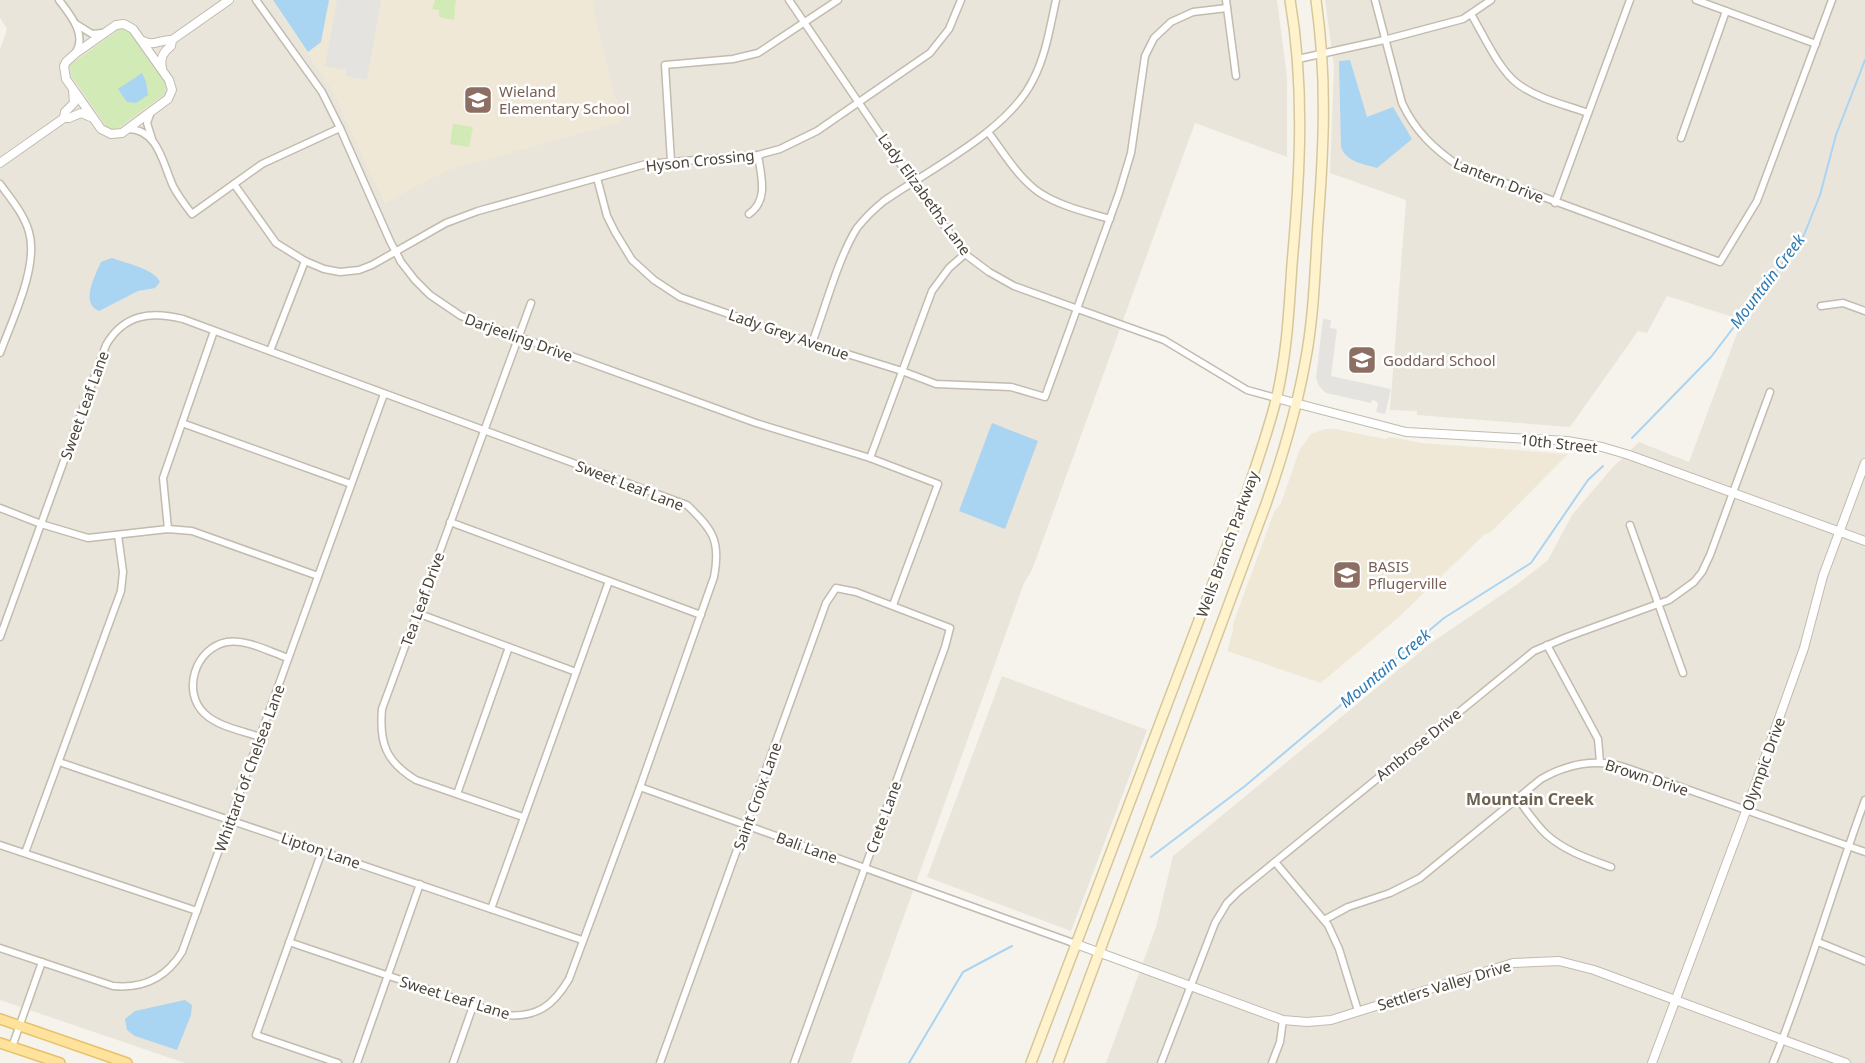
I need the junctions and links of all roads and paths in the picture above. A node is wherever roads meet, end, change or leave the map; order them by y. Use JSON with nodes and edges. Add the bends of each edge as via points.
{"nodes":[{"id":1,"x":59,"y":0,"type":"edge"},
{"id":2,"x":229,"y":0,"type":"edge"},
{"id":3,"x":256,"y":0,"type":"edge"},
{"id":4,"x":789,"y":0,"type":"edge"},
{"id":5,"x":838,"y":0,"type":"edge"},
{"id":6,"x":961,"y":0,"type":"edge"},
{"id":7,"x":1056,"y":0,"type":"edge"},
{"id":8,"x":1226,"y":0,"type":"edge"},
{"id":9,"x":1290,"y":0,"type":"edge"},
{"id":10,"x":1316,"y":0,"type":"edge"},
{"id":11,"x":1375,"y":0,"type":"edge"},
{"id":12,"x":1491,"y":0,"type":"edge"},
{"id":13,"x":1630,"y":0,"type":"edge"},
{"id":14,"x":1696,"y":0,"type":"edge"},
{"id":15,"x":1832,"y":0,"type":"edge"},
{"id":16,"x":1227,"y":8,"type":"junction"},
{"id":17,"x":1726,"y":11,"type":"junction"},
{"id":18,"x":1471,"y":14,"type":"junction"},
{"id":19,"x":805,"y":23,"type":"junction"},
{"id":20,"x":76,"y":24,"type":"junction"},
{"id":21,"x":107,"y":32,"type":"junction"},
{"id":22,"x":141,"y":40,"type":"junction"},
{"id":23,"x":172,"y":40,"type":"junction"},
{"id":24,"x":1384,"y":40,"type":"junction"},
{"id":25,"x":1816,"y":44,"type":"junction"},
{"id":26,"x":75,"y":53,"type":"junction"},
{"id":27,"x":1322,"y":55,"type":"junction"},
{"id":28,"x":1298,"y":59,"type":"junction"},
{"id":29,"x":163,"y":71,"type":"junction"},
{"id":30,"x":1236,"y":76,"type":"dead end"},
{"id":31,"x":73,"y":89,"type":"junction"},
{"id":32,"x":859,"y":102,"type":"junction"},
{"id":33,"x":151,"y":112,"type":"junction"},
{"id":34,"x":1588,"y":113,"type":"junction"},
{"id":35,"x":64,"y":118,"type":"junction"},
{"id":36,"x":94,"y":119,"type":"junction"},
{"id":37,"x":340,"y":128,"type":"junction"},
{"id":38,"x":128,"y":129,"type":"junction"},
{"id":39,"x":988,"y":132,"type":"junction"},
{"id":40,"x":1681,"y":138,"type":"dead end"},
{"id":41,"x":152,"y":139,"type":"junction"},
{"id":42,"x":758,"y":155,"type":"junction"},
{"id":43,"x":671,"y":161,"type":"junction"},
{"id":44,"x":0,"y":163,"type":"edge"},
{"id":45,"x":597,"y":178,"type":"junction"},
{"id":46,"x":912,"y":181,"type":"junction"},
{"id":47,"x":0,"y":184,"type":"edge"},
{"id":48,"x":234,"y":184,"type":"junction"},
{"id":49,"x":1555,"y":203,"type":"junction"},
{"id":50,"x":749,"y":214,"type":"dead end"},
{"id":51,"x":1110,"y":219,"type":"junction"},
{"id":52,"x":395,"y":253,"type":"junction"},
{"id":53,"x":965,"y":254,"type":"junction"},
{"id":54,"x":305,"y":261,"type":"junction"},
{"id":55,"x":531,"y":303,"type":"dead end"},
{"id":56,"x":1821,"y":306,"type":"dead end"},
{"id":57,"x":1076,"y":310,"type":"junction"},
{"id":58,"x":1865,"y":311,"type":"edge"},
{"id":59,"x":214,"y":331,"type":"junction"},
{"id":60,"x":518,"y":337,"type":"junction"},
{"id":61,"x":812,"y":343,"type":"junction"},
{"id":62,"x":270,"y":351,"type":"junction"},
{"id":63,"x":0,"y":353,"type":"edge"},
{"id":64,"x":902,"y":371,"type":"junction"},
{"id":65,"x":1770,"y":392,"type":"dead end"},
{"id":66,"x":384,"y":394,"type":"junction"},
{"id":67,"x":1276,"y":398,"type":"junction"},
{"id":68,"x":1297,"y":404,"type":"junction"},
{"id":69,"x":182,"y":423,"type":"junction"},
{"id":70,"x":484,"y":430,"type":"junction"},
{"id":71,"x":870,"y":458,"type":"junction"},
{"id":72,"x":1865,"y":463,"type":"edge"},
{"id":73,"x":351,"y":484,"type":"junction"},
{"id":74,"x":1734,"y":493,"type":"junction"},
{"id":75,"x":0,"y":508,"type":"edge"},
{"id":76,"x":450,"y":522,"type":"junction"},
{"id":77,"x":41,"y":524,"type":"junction"},
{"id":78,"x":1630,"y":525,"type":"dead end"},
{"id":79,"x":168,"y":529,"type":"junction"},
{"id":80,"x":1839,"y":532,"type":"junction"},
{"id":81,"x":118,"y":535,"type":"junction"},
{"id":82,"x":1865,"y":541,"type":"edge"},
{"id":83,"x":318,"y":576,"type":"junction"},
{"id":84,"x":609,"y":581,"type":"junction"},
{"id":85,"x":893,"y":605,"type":"junction"},
{"id":86,"x":1659,"y":605,"type":"junction"},
{"id":87,"x":417,"y":613,"type":"junction"},
{"id":88,"x":701,"y":615,"type":"junction"},
{"id":89,"x":0,"y":637,"type":"edge"},
{"id":90,"x":1547,"y":645,"type":"junction"},
{"id":91,"x":509,"y":647,"type":"junction"},
{"id":92,"x":288,"y":658,"type":"junction"},
{"id":93,"x":576,"y":672,"type":"junction"},
{"id":94,"x":1683,"y":674,"type":"dead end"},
{"id":95,"x":260,"y":737,"type":"junction"},
{"id":96,"x":59,"y":762,"type":"junction"},
{"id":97,"x":1600,"y":762,"type":"junction"},
{"id":98,"x":640,"y":787,"type":"junction"},
{"id":99,"x":457,"y":794,"type":"junction"},
{"id":100,"x":1517,"y":798,"type":"junction"},
{"id":101,"x":1865,"y":800,"type":"edge"},
{"id":102,"x":1746,"y":811,"type":"junction"},
{"id":103,"x":523,"y":817,"type":"junction"},
{"id":104,"x":230,"y":819,"type":"junction"},
{"id":105,"x":746,"y":825,"type":"junction"},
{"id":106,"x":0,"y":845,"type":"edge"},
{"id":107,"x":1848,"y":846,"type":"junction"},
{"id":108,"x":322,"y":850,"type":"junction"},
{"id":109,"x":1865,"y":852,"type":"edge"},
{"id":110,"x":25,"y":853,"type":"junction"},
{"id":111,"x":1275,"y":862,"type":"junction"},
{"id":112,"x":864,"y":867,"type":"junction"},
{"id":113,"x":1611,"y":867,"type":"dead end"},
{"id":114,"x":420,"y":884,"type":"junction"},
{"id":115,"x":491,"y":909,"type":"junction"},
{"id":116,"x":197,"y":911,"type":"junction"},
{"id":117,"x":1324,"y":920,"type":"junction"},
{"id":118,"x":582,"y":940,"type":"junction"},
{"id":119,"x":290,"y":942,"type":"junction"},
{"id":120,"x":1818,"y":942,"type":"junction"},
{"id":121,"x":1076,"y":944,"type":"junction"},
{"id":122,"x":0,"y":948,"type":"edge"},
{"id":123,"x":1099,"y":953,"type":"junction"},
{"id":124,"x":1865,"y":961,"type":"edge"},
{"id":125,"x":42,"y":962,"type":"junction"},
{"id":126,"x":388,"y":976,"type":"junction"},
{"id":127,"x":1190,"y":987,"type":"junction"},
{"id":128,"x":1675,"y":1000,"type":"junction"},
{"id":129,"x":473,"y":1005,"type":"junction"},
{"id":130,"x":1358,"y":1011,"type":"junction"},
{"id":131,"x":0,"y":1019,"type":"edge"},
{"id":132,"x":1283,"y":1020,"type":"junction"},
{"id":133,"x":21,"y":1026,"type":"junction"},
{"id":134,"x":1783,"y":1039,"type":"junction"},
{"id":135,"x":0,"y":1043,"type":"edge"},
{"id":136,"x":12,"y":1047,"type":"junction"},
{"id":137,"x":60,"y":1063,"type":"edge"},
{"id":138,"x":127,"y":1063,"type":"edge"},
{"id":139,"x":338,"y":1063,"type":"edge"},
{"id":140,"x":357,"y":1063,"type":"edge"},
{"id":141,"x":453,"y":1063,"type":"edge"},
{"id":142,"x":660,"y":1063,"type":"edge"},
{"id":143,"x":794,"y":1063,"type":"edge"},
{"id":144,"x":1031,"y":1063,"type":"edge"},
{"id":145,"x":1058,"y":1063,"type":"edge"},
{"id":146,"x":1161,"y":1063,"type":"edge"},
{"id":147,"x":1272,"y":1063,"type":"edge"},
{"id":148,"x":1652,"y":1063,"type":"edge"},
{"id":149,"x":1773,"y":1063,"type":"edge"},
{"id":150,"x":1846,"y":1063,"type":"edge"}],
"edges":[{"from":1,"to":20,"type":"street"},
{"from":2,"to":23,"type":"street"},
{"from":3,"to":37,"type":"street","name":"Darjeeling Drive","via":[[322,93]]},
{"from":4,"to":19,"type":"street","name":"Lady Elizabeths Lane"},
{"from":5,"to":19,"type":"street"},
{"from":6,"to":32,"type":"street","name":"Hyson Crossing","via":[[949,29],[935,48]]},
{"from":7,"to":39,"type":"street","via":[[1046,49],[1032,81],[1013,109]]},
{"from":8,"to":16,"type":"street"},
{"from":9,"to":28,"type":"main road","name":"Wells Branch Parkway"},
{"from":10,"to":27,"type":"main road","name":"Wells Branch Parkway"},
{"from":11,"to":24,"type":"street","name":"Lantern Drive"},
{"from":12,"to":18,"type":"street"},
{"from":13,"to":34,"type":"street"},
{"from":14,"to":17,"type":"street"},
{"from":15,"to":25,"type":"street"},
{"from":16,"to":30,"type":"street"},
{"from":16,"to":51,"type":"street","via":[[1193,12],[1171,22],[1154,38],[1145,56],[1131,153]]},
{"from":17,"to":25,"type":"street"},
{"from":17,"to":40,"type":"street"},
{"from":18,"to":24,"type":"street"},
{"from":18,"to":34,"type":"street","via":[[1500,63],[1518,84]]},
{"from":19,"to":32,"type":"street","name":"Lady Elizabeths Lane"},
{"from":19,"to":43,"type":"street","via":[[746,57],[665,64]]},
{"from":20,"to":21,"type":"street","via":[[92,34]]},
{"from":20,"to":26,"type":"street","via":[[80,41]]},
{"from":21,"to":22,"type":"street","via":[[124,24]]},
{"from":21,"to":26,"type":"street"},
{"from":22,"to":23,"type":"street","via":[[155,44]]},
{"from":22,"to":29,"type":"street"},
{"from":23,"to":29,"type":"street","via":[[162,57]]},
{"from":24,"to":27,"type":"street"},
{"from":24,"to":49,"type":"street","name":"Lantern Drive","via":[[1402,103],[1427,141],[1459,166]]},
{"from":25,"to":49,"type":"street","name":"Lantern Drive","via":[[1757,201],[1720,262]]},
{"from":26,"to":31,"type":"street","via":[[64,66]]},
{"from":27,"to":28,"type":"street"},
{"from":27,"to":68,"type":"main road","name":"Wells Branch Parkway","via":[[1322,170],[1310,326]]},
{"from":28,"to":67,"type":"main road","name":"Wells Branch Parkway","via":[[1301,149],[1287,337]]},
{"from":29,"to":33,"type":"street","via":[[172,90],[168,99]]},
{"from":31,"to":35,"type":"street","via":[[74,103]]},
{"from":31,"to":36,"type":"street"},
{"from":32,"to":42,"type":"street","name":"Hyson Crossing","via":[[799,141]]},
{"from":32,"to":46,"type":"street","name":"Lady Elizabeths Lane"},
{"from":33,"to":38,"type":"street"},
{"from":33,"to":41,"type":"street","via":[[147,123]]},
{"from":34,"to":49,"type":"street"},
{"from":35,"to":36,"type":"street","via":[[81,113]]},
{"from":35,"to":44,"type":"street"},
{"from":36,"to":38,"type":"street","via":[[106,132],[117,134]]},
{"from":37,"to":48,"type":"street","via":[[275,157]]},
{"from":37,"to":52,"type":"street","name":"Darjeeling Drive"},
{"from":38,"to":41,"type":"street","via":[[139,130]]},
{"from":39,"to":46,"type":"street"},
{"from":39,"to":51,"type":"street","via":[[1020,175],[1039,192]]},
{"from":41,"to":48,"type":"street","via":[[177,194],[192,214]]},
{"from":42,"to":43,"type":"street","name":"Hyson Crossing"},
{"from":42,"to":50,"type":"street","via":[[762,195],[758,208]]},
{"from":43,"to":45,"type":"street","name":"Hyson Crossing"},
{"from":45,"to":52,"type":"street","name":"Hyson Crossing","via":[[478,211],[446,223]]},
{"from":45,"to":61,"type":"street","name":"Lady Grey Avenue","via":[[615,232],[632,260],[654,280],[680,297]]},
{"from":46,"to":53,"type":"street","name":"Lady Elizabeths Lane"},
{"from":46,"to":61,"type":"street","via":[[869,213],[858,228]]},
{"from":47,"to":63,"type":"street","via":[[25,220],[32,249],[29,272]]},
{"from":48,"to":54,"type":"street","name":"Hyson Crossing","via":[[276,243]]},
{"from":51,"to":57,"type":"street"},
{"from":52,"to":54,"type":"street","name":"Hyson Crossing","via":[[359,270],[340,272]]},
{"from":52,"to":60,"type":"street","name":"Darjeeling Drive","via":[[415,280],[442,304],[461,316]]},
{"from":53,"to":57,"type":"street","name":"Lady Elizabeths Lane","via":[[1014,286]]},
{"from":53,"to":64,"type":"street","via":[[932,291]]},
{"from":54,"to":62,"type":"street"},
{"from":55,"to":60,"type":"street","name":"Tea Leaf Drive"},
{"from":56,"to":58,"type":"street","via":[[1843,303]]},
{"from":57,"to":64,"type":"street","name":"Lady Grey Avenue","via":[[1045,397],[1011,387],[936,384]]},
{"from":57,"to":67,"type":"street","name":"Lady Elizabeths Lane","via":[[1164,340],[1247,390]]},
{"from":59,"to":62,"type":"street","name":"Sweet Leaf Lane"},
{"from":59,"to":69,"type":"street"},
{"from":59,"to":77,"type":"street","name":"Sweet Leaf Lane","via":[[156,314],[136,318],[111,336]]},
{"from":60,"to":70,"type":"street","name":"Tea Leaf Drive"},
{"from":60,"to":71,"type":"street","name":"Darjeeling Drive","via":[[756,423]]},
{"from":61,"to":64,"type":"street","name":"Lady Grey Avenue"},
{"from":62,"to":66,"type":"street","name":"Sweet Leaf Lane"},
{"from":64,"to":71,"type":"street"},
{"from":65,"to":74,"type":"street","name":"Ambrose Drive"},
{"from":66,"to":70,"type":"street","name":"Sweet Leaf Lane"},
{"from":66,"to":73,"type":"street","name":"Whittard of Chelsea Lane"},
{"from":67,"to":68,"type":"street","name":"10th Street"},
{"from":67,"to":121,"type":"main road","name":"Wells Branch Parkway","via":[[1243,504]]},
{"from":68,"to":74,"type":"street","name":"10th Street","via":[[1406,432],[1595,446]]},
{"from":68,"to":123,"type":"main road","name":"Wells Branch Parkway","via":[[1262,515]]},
{"from":69,"to":73,"type":"street"},
{"from":69,"to":79,"type":"street","via":[[164,478]]},
{"from":70,"to":76,"type":"street","name":"Tea Leaf Drive"},
{"from":70,"to":88,"type":"street","name":"Sweet Leaf Lane","via":[[687,506],[705,522],[718,557]]},
{"from":71,"to":85,"type":"street","name":"Darjeeling Drive","via":[[938,484]]},
{"from":72,"to":80,"type":"street","name":"Olympic Drive"},
{"from":73,"to":83,"type":"street","name":"Whittard of Chelsea Lane"},
{"from":74,"to":80,"type":"street","name":"10th Street"},
{"from":74,"to":86,"type":"street","name":"Ambrose Drive","via":[[1702,572],[1686,589]]},
{"from":75,"to":77,"type":"street"},
{"from":76,"to":84,"type":"street"},
{"from":76,"to":87,"type":"street","name":"Tea Leaf Drive"},
{"from":77,"to":81,"type":"street","via":[[88,538]]},
{"from":77,"to":89,"type":"street","name":"Sweet Leaf Lane"},
{"from":78,"to":86,"type":"street"},
{"from":79,"to":81,"type":"street"},
{"from":79,"to":83,"type":"street","via":[[192,531]]},
{"from":80,"to":82,"type":"street","name":"10th Street"},
{"from":80,"to":102,"type":"street","name":"Olympic Drive","via":[[1804,648]]},
{"from":81,"to":96,"type":"street","via":[[123,572],[121,591]]},
{"from":83,"to":92,"type":"street","name":"Whittard of Chelsea Lane"},
{"from":84,"to":88,"type":"street"},
{"from":84,"to":93,"type":"street"},
{"from":85,"to":105,"type":"street","name":"Saint Croix Lane","via":[[836,588],[826,603]]},
{"from":85,"to":112,"type":"street","name":"Crete Lane","via":[[950,628]]},
{"from":86,"to":90,"type":"street","name":"Ambrose Drive"},
{"from":86,"to":94,"type":"street"},
{"from":87,"to":91,"type":"street"},
{"from":87,"to":99,"type":"street","name":"Tea Leaf Drive","via":[[382,709],[382,740],[401,770],[416,780]]},
{"from":88,"to":98,"type":"street","name":"Sweet Leaf Lane"},
{"from":90,"to":97,"type":"street","via":[[1598,739]]},
{"from":90,"to":111,"type":"street","name":"Ambrose Drive","via":[[1521,661]]},
{"from":91,"to":93,"type":"street"},
{"from":91,"to":99,"type":"street"},
{"from":92,"to":95,"type":"street","name":"Whittard of Chelsea Lane"},
{"from":92,"to":95,"type":"street","via":[[247,644],[226,642],[206,652],[194,673],[194,693],[205,714]]},
{"from":93,"to":103,"type":"street"},
{"from":95,"to":104,"type":"street","name":"Whittard of Chelsea Lane"},
{"from":96,"to":104,"type":"street","name":"Lipton Lane"},
{"from":96,"to":110,"type":"street"},
{"from":97,"to":100,"type":"street","name":"Brown Drive","via":[[1556,771]]},
{"from":97,"to":102,"type":"street","name":"Brown Drive","via":[[1624,766]]},
{"from":98,"to":105,"type":"street","name":"Bali Lane"},
{"from":98,"to":118,"type":"street","name":"Sweet Leaf Lane"},
{"from":99,"to":103,"type":"street","name":"Tea Leaf Drive"},
{"from":100,"to":113,"type":"street","via":[[1557,843]]},
{"from":100,"to":117,"type":"street","name":"Brown Drive","via":[[1420,879]]},
{"from":101,"to":107,"type":"street"},
{"from":102,"to":107,"type":"street","name":"Brown Drive"},
{"from":102,"to":128,"type":"street","name":"Olympic Drive"},
{"from":103,"to":115,"type":"street"},
{"from":104,"to":108,"type":"street","name":"Lipton Lane"},
{"from":104,"to":116,"type":"street","name":"Whittard of Chelsea Lane"},
{"from":105,"to":112,"type":"street","name":"Bali Lane"},
{"from":105,"to":142,"type":"street","name":"Saint Croix Lane"},
{"from":106,"to":110,"type":"street"},
{"from":107,"to":109,"type":"street","name":"Brown Drive"},
{"from":107,"to":120,"type":"street"},
{"from":108,"to":114,"type":"street","name":"Lipton Lane"},
{"from":108,"to":119,"type":"street"},
{"from":110,"to":116,"type":"street"},
{"from":111,"to":117,"type":"street"},
{"from":111,"to":127,"type":"street","name":"Ambrose Drive","via":[[1222,910]]},
{"from":112,"to":121,"type":"street","name":"Bali Lane"},
{"from":112,"to":143,"type":"street","name":"Crete Lane"},
{"from":114,"to":115,"type":"street","name":"Lipton Lane"},
{"from":114,"to":126,"type":"street"},
{"from":115,"to":118,"type":"street","name":"Lipton Lane"},
{"from":116,"to":125,"type":"street","name":"Whittard of Chelsea Lane","via":[[175,963],[149,983],[113,986]]},
{"from":117,"to":130,"type":"street","via":[[1339,949]]},
{"from":118,"to":129,"type":"street","name":"Sweet Leaf Lane","via":[[569,979],[558,996],[542,1009],[514,1016]]},
{"from":119,"to":126,"type":"street","name":"Sweet Leaf Lane"},
{"from":119,"to":139,"type":"street","via":[[256,1035]]},
{"from":120,"to":124,"type":"street"},
{"from":120,"to":134,"type":"street"},
{"from":121,"to":123,"type":"street","name":"Settlers Valley Drive"},
{"from":121,"to":144,"type":"main road","name":"Wells Branch Parkway"},
{"from":122,"to":125,"type":"street","name":"Whittard of Chelsea Lane"},
{"from":123,"to":127,"type":"street","name":"Settlers Valley Drive"},
{"from":123,"to":145,"type":"main road","name":"Wells Branch Parkway"},
{"from":125,"to":133,"type":"street"},
{"from":126,"to":129,"type":"street","name":"Sweet Leaf Lane"},
{"from":126,"to":140,"type":"street"},
{"from":127,"to":132,"type":"street","name":"Settlers Valley Drive"},
{"from":127,"to":146,"type":"street","name":"Ambrose Drive"},
{"from":128,"to":130,"type":"street","name":"Settlers Valley Drive","via":[[1594,970],[1538,961],[1489,969]]},
{"from":128,"to":134,"type":"street","name":"Settlers Valley Drive"},
{"from":128,"to":148,"type":"street","name":"Olympic Drive"},
{"from":129,"to":141,"type":"street"},
{"from":130,"to":132,"type":"street","name":"Settlers Valley Drive","via":[[1331,1020]]},
{"from":131,"to":133,"type":"main road"},
{"from":132,"to":147,"type":"street"},
{"from":133,"to":136,"type":"street"},
{"from":133,"to":138,"type":"main road"},
{"from":134,"to":149,"type":"street"},
{"from":134,"to":150,"type":"street","name":"Settlers Valley Drive"},
{"from":135,"to":136,"type":"main road"},
{"from":136,"to":137,"type":"main road"}]}
